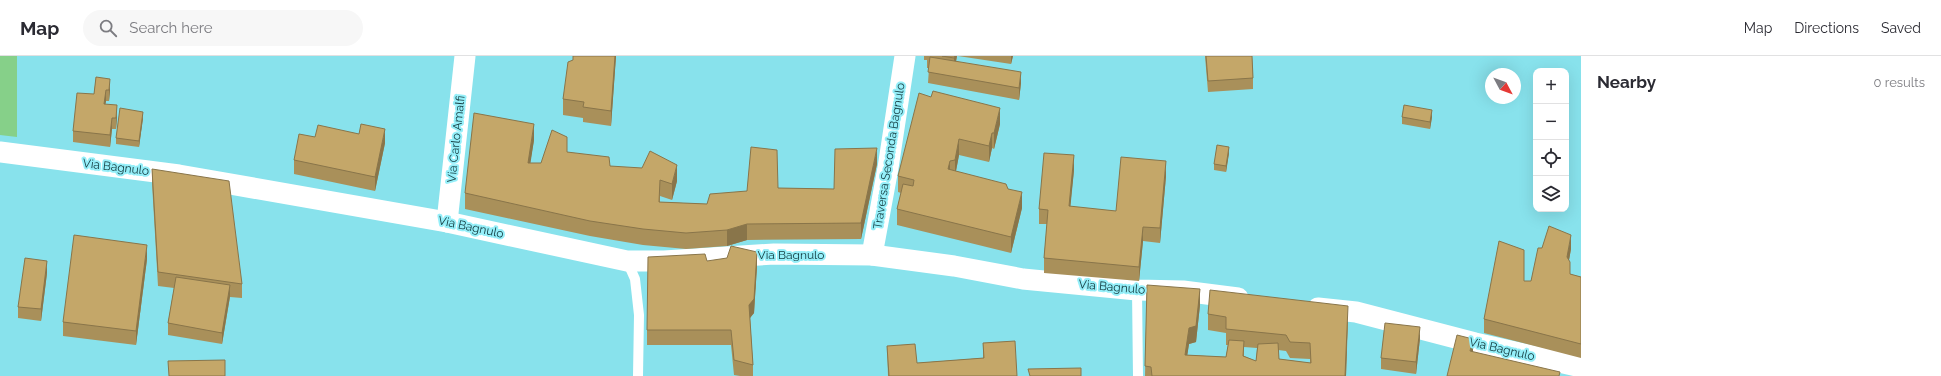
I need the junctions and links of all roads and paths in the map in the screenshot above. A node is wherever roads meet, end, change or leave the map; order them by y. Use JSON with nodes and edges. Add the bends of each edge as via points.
{"nodes":[{"id":1,"x":465,"y":56,"type":"edge"},
{"id":2,"x":905,"y":56,"type":"edge"},
{"id":3,"x":0,"y":152,"type":"edge"},
{"id":4,"x":447,"y":222,"type":"junction"},
{"id":5,"x":872,"y":255,"type":"junction"},
{"id":6,"x":627,"y":261,"type":"junction"},
{"id":7,"x":1137,"y":290,"type":"junction"},
{"id":8,"x":1254,"y":300,"type":"edge"},
{"id":9,"x":1301,"y":306,"type":"edge"},
{"id":10,"x":1581,"y":367,"type":"edge"},
{"id":11,"x":638,"y":376,"type":"edge"},
{"id":12,"x":1138,"y":376,"type":"edge"}],
"edges":[{"from":1,"to":4,"type":"street","name":"Via Carlo Amalfi"},
{"from":2,"to":5,"type":"street","name":"Traversa Seconda Bagnulo"},
{"from":3,"to":4,"type":"street","name":"Via Bagnulo","via":[[179,175]]},
{"from":4,"to":6,"type":"street","name":"Via Bagnulo"},
{"from":5,"to":6,"type":"street","name":"Via Bagnulo","via":[[774,254]]},
{"from":5,"to":7,"type":"street","name":"Via Bagnulo","via":[[954,266],[1023,279]]},
{"from":6,"to":11,"type":"lane","via":[[635,279],[639,315]]},
{"from":7,"to":8,"type":"street","name":"Via Bagnulo","via":[[1183,291]]},
{"from":7,"to":12,"type":"lane"},
{"from":9,"to":10,"type":"street","name":"Via Bagnulo","via":[[1356,312]]}]}
